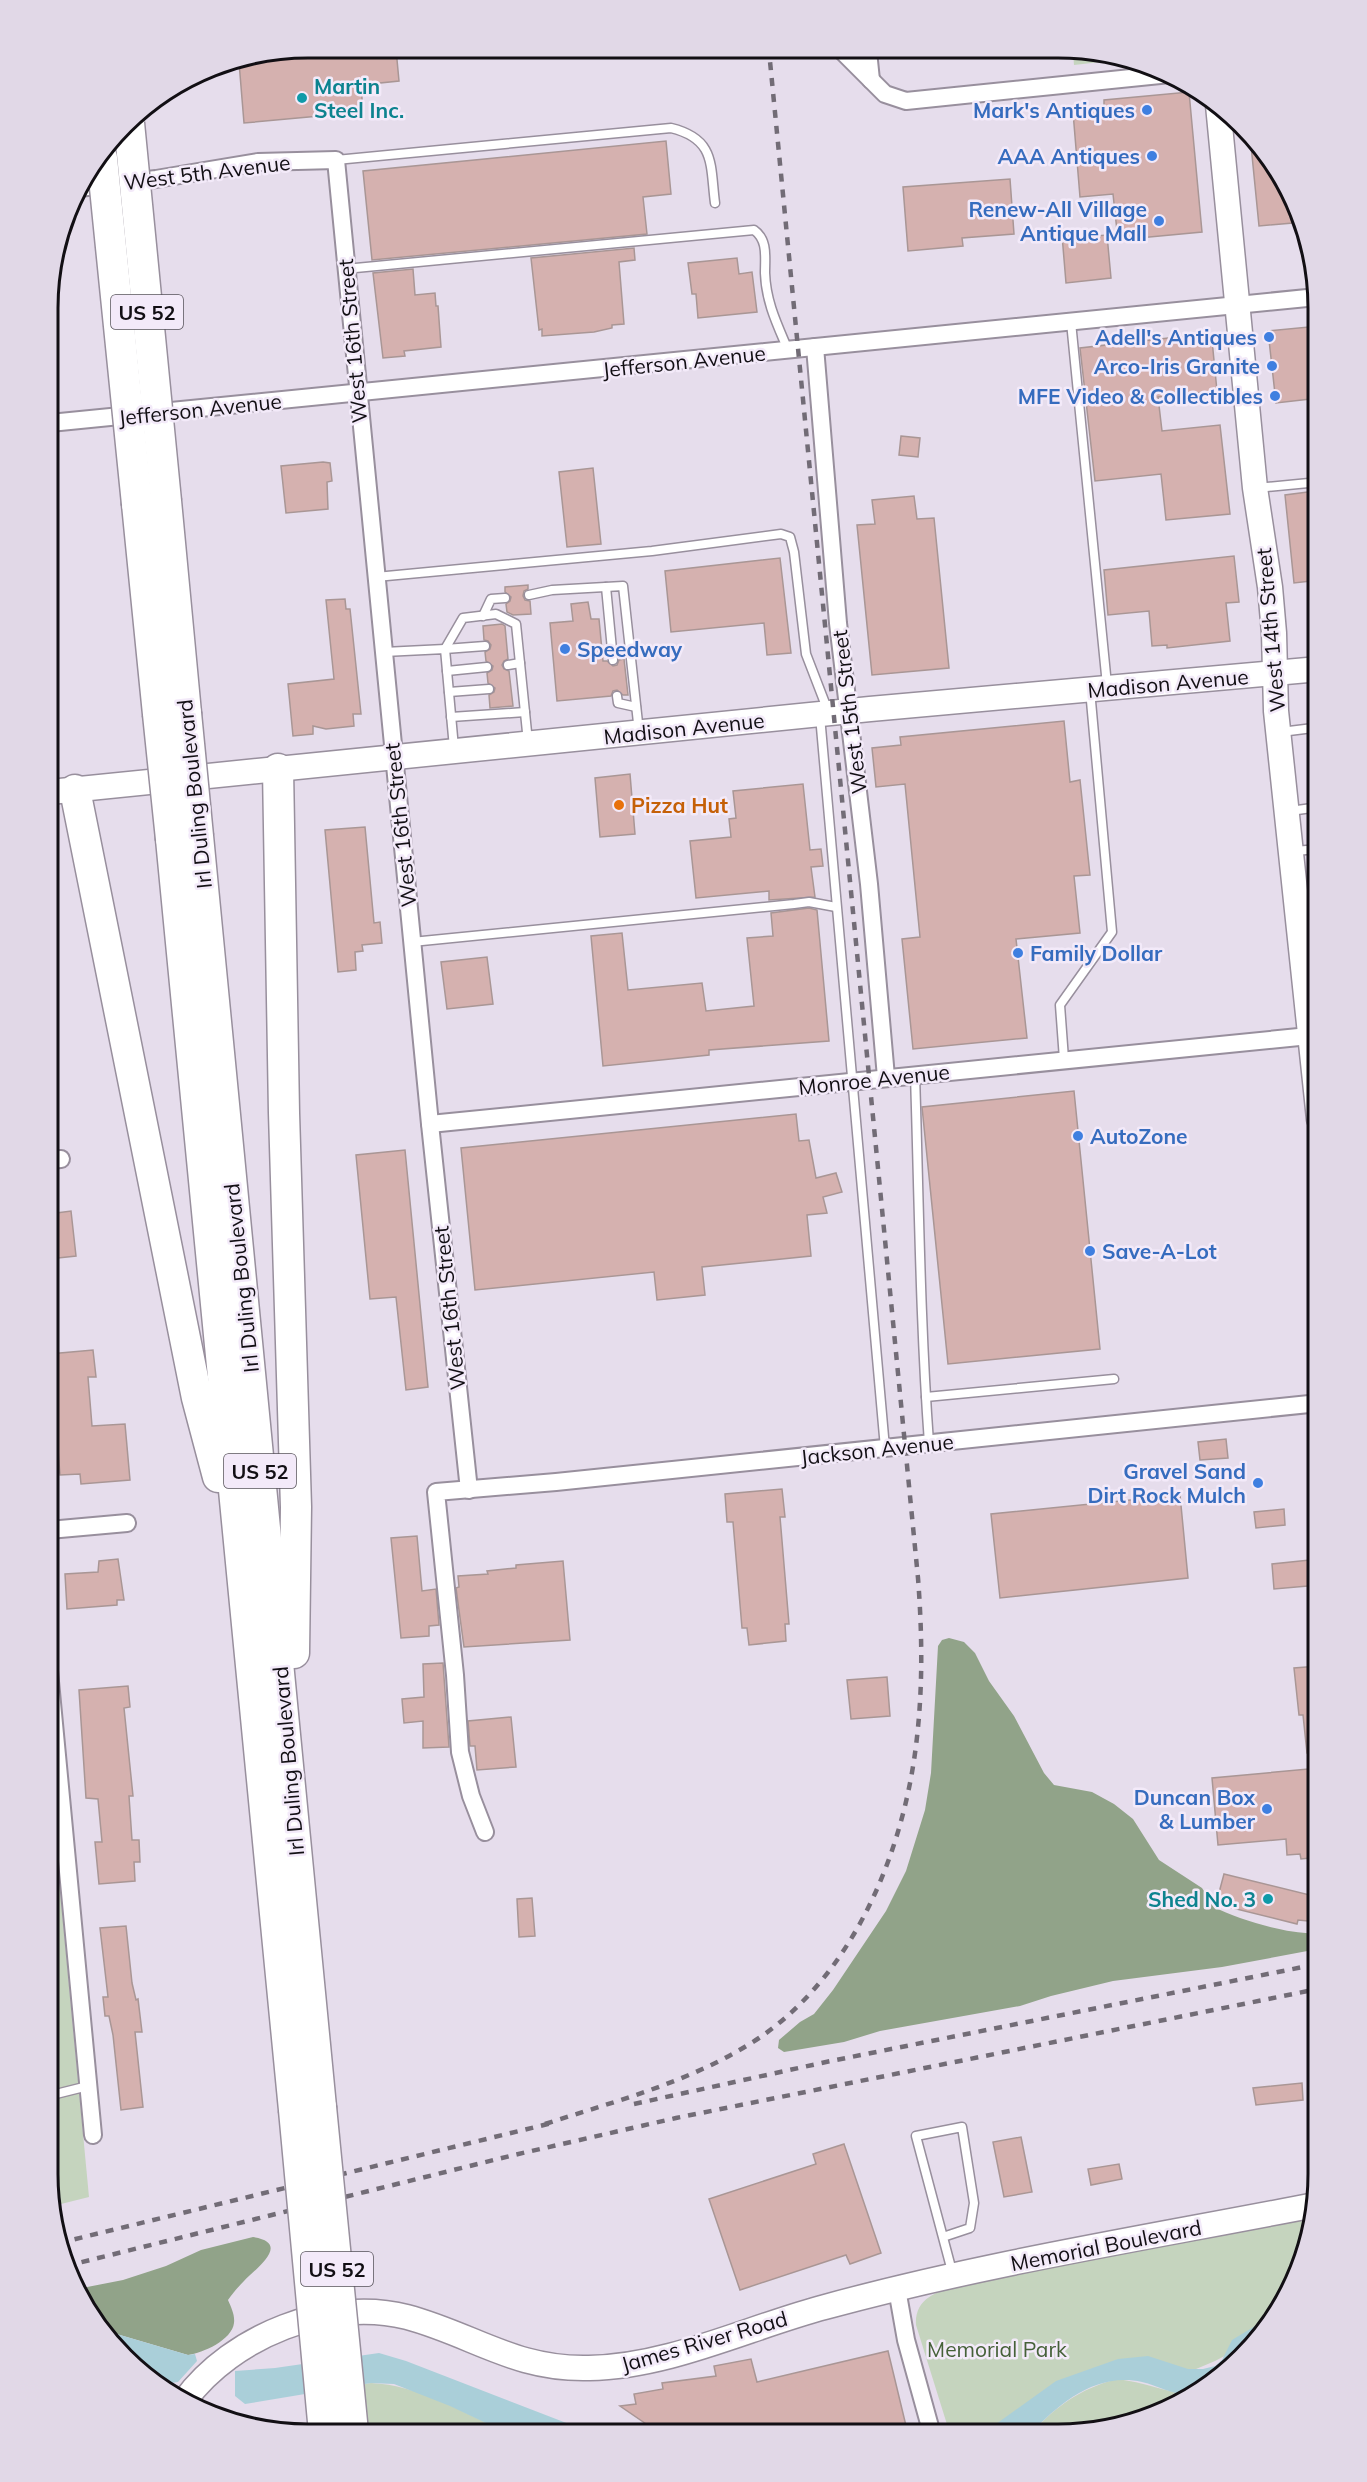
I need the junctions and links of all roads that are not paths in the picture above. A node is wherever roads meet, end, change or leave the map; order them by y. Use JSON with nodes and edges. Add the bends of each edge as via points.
{"nodes":[{"id":1,"x":849,"y":58,"type":"edge"},
{"id":2,"x":869,"y":58,"type":"edge"},
{"id":3,"x":1150,"y":76,"type":"edge"},
{"id":4,"x":871,"y":80,"type":"junction"},
{"id":5,"x":1219,"y":118,"type":"edge"},
{"id":6,"x":130,"y":135,"type":"edge"},
{"id":7,"x":336,"y":160,"type":"junction"},
{"id":8,"x":103,"y":167,"type":"edge"},
{"id":9,"x":90,"y":187,"type":"edge"},
{"id":10,"x":714,"y":203,"type":"dead end"},
{"id":11,"x":345,"y":269,"type":"junction"},
{"id":12,"x":1308,"y":298,"type":"edge"},
{"id":13,"x":1238,"y":306,"type":"junction"},
{"id":14,"x":1071,"y":322,"type":"junction"},
{"id":15,"x":815,"y":347,"type":"junction"},
{"id":16,"x":788,"y":350,"type":"junction"},
{"id":17,"x":357,"y":394,"type":"junction"},
{"id":18,"x":58,"y":422,"type":"edge"},
{"id":19,"x":1309,"y":483,"type":"edge"},
{"id":20,"x":1255,"y":488,"type":"junction"},
{"id":21,"x":152,"y":502,"type":"junction"},
{"id":22,"x":376,"y":577,"type":"junction"},
{"id":23,"x":606,"y":587,"type":"junction"},
{"id":24,"x":529,"y":595,"type":"dead end"},
{"id":25,"x":505,"y":598,"type":"dead end"},
{"id":26,"x":483,"y":616,"type":"junction"},
{"id":27,"x":518,"y":642,"type":"junction"},
{"id":28,"x":507,"y":644,"type":"dead end"},
{"id":29,"x":484,"y":646,"type":"dead end"},
{"id":30,"x":445,"y":649,"type":"junction"},
{"id":31,"x":383,"y":652,"type":"junction"},
{"id":32,"x":613,"y":660,"type":"dead end"},
{"id":33,"x":520,"y":663,"type":"junction"},
{"id":34,"x":508,"y":664,"type":"dead end"},
{"id":35,"x":487,"y":667,"type":"dead end"},
{"id":36,"x":1309,"y":670,"type":"edge"},
{"id":37,"x":447,"y":671,"type":"junction"},
{"id":38,"x":1274,"y":673,"type":"junction"},
{"id":39,"x":522,"y":685,"type":"junction"},
{"id":40,"x":511,"y":687,"type":"dead end"},
{"id":41,"x":489,"y":689,"type":"dead end"},
{"id":42,"x":1098,"y":689,"type":"junction"},
{"id":43,"x":449,"y":692,"type":"junction"},
{"id":44,"x":617,"y":696,"type":"dead end"},
{"id":45,"x":636,"y":707,"type":"junction"},
{"id":46,"x":525,"y":712,"type":"junction"},
{"id":47,"x":832,"y":713,"type":"junction"},
{"id":48,"x":451,"y":717,"type":"junction"},
{"id":49,"x":1309,"y":728,"type":"edge"},
{"id":50,"x":639,"y":732,"type":"junction"},
{"id":51,"x":1278,"y":732,"type":"junction"},
{"id":52,"x":529,"y":743,"type":"junction"},
{"id":53,"x":454,"y":751,"type":"junction"},
{"id":54,"x":394,"y":757,"type":"junction"},
{"id":55,"x":278,"y":769,"type":"junction"},
{"id":56,"x":62,"y":791,"type":"edge"},
{"id":57,"x":1309,"y":808,"type":"edge"},
{"id":58,"x":1286,"y":811,"type":"junction"},
{"id":59,"x":184,"y":838,"type":"junction"},
{"id":60,"x":1309,"y":850,"type":"edge"},
{"id":61,"x":1291,"y":851,"type":"junction"},
{"id":62,"x":836,"y":907,"type":"junction"},
{"id":63,"x":412,"y":942,"type":"junction"},
{"id":64,"x":1309,"y":989,"type":"edge"},
{"id":65,"x":1309,"y":1036,"type":"edge"},
{"id":66,"x":1064,"y":1059,"type":"junction"},
{"id":67,"x":915,"y":1074,"type":"junction"},
{"id":68,"x":886,"y":1077,"type":"junction"},
{"id":69,"x":851,"y":1081,"type":"junction"},
{"id":70,"x":430,"y":1124,"type":"junction"},
{"id":71,"x":1114,"y":1379,"type":"dead end"},
{"id":72,"x":926,"y":1397,"type":"junction"},
{"id":73,"x":1309,"y":1404,"type":"edge"},
{"id":74,"x":929,"y":1443,"type":"junction"},
{"id":75,"x":885,"y":1448,"type":"junction"},
{"id":76,"x":469,"y":1490,"type":"junction"},
{"id":77,"x":127,"y":1523,"type":"dead end"},
{"id":78,"x":58,"y":1529,"type":"edge"},
{"id":79,"x":240,"y":1553,"type":"junction"},
{"id":80,"x":58,"y":1767,"type":"edge"},
{"id":81,"x":290,"y":1776,"type":"junction"},
{"id":82,"x":486,"y":1832,"type":"dead end"},
{"id":83,"x":88,"y":2086,"type":"junction"},
{"id":84,"x":58,"y":2094,"type":"edge"},
{"id":85,"x":307,"y":2108,"type":"junction"},
{"id":86,"x":93,"y":2135,"type":"dead end"},
{"id":87,"x":1306,"y":2207,"type":"edge"},
{"id":88,"x":943,"y":2237,"type":"junction"},
{"id":89,"x":953,"y":2276,"type":"junction"},
{"id":90,"x":897,"y":2289,"type":"junction"},
{"id":91,"x":191,"y":2394,"type":"edge"},
{"id":92,"x":324,"y":2424,"type":"edge"},
{"id":93,"x":352,"y":2424,"type":"edge"},
{"id":94,"x":929,"y":2424,"type":"edge"}],
"edges":[{"from":1,"to":4,"type":"street"},
{"from":2,"to":4,"type":"street"},
{"from":3,"to":4,"type":"street","via":[[917,102],[885,94]]},
{"from":5,"to":13,"type":"street","name":"West 14th Street"},
{"from":6,"to":21,"type":"highway","name":"Irl Duling Boulevard","number":"US 52","bridge":true},
{"from":7,"to":9,"type":"street","name":"West 5th Avenue","via":[[258,162]]},
{"from":7,"to":10,"type":"lane","via":[[670,128],[697,140],[709,155]]},
{"from":7,"to":11,"type":"street","name":"West 16th Street"},
{"from":8,"to":21,"type":"highway","name":"Irl Duling Boulevard","number":"US 52","bridge":true},
{"from":11,"to":16,"type":"lane","via":[[754,230],[761,235],[765,247],[768,304]]},
{"from":11,"to":17,"type":"street","name":"West 16th Street"},
{"from":12,"to":13,"type":"street","name":"Jefferson Avenue"},
{"from":13,"to":14,"type":"street","name":"Jefferson Avenue"},
{"from":13,"to":20,"type":"street","name":"West 14th Street"},
{"from":14,"to":15,"type":"street","name":"Jefferson Avenue"},
{"from":14,"to":42,"type":"lane"},
{"from":15,"to":16,"type":"street","name":"Jefferson Avenue"},
{"from":15,"to":47,"type":"street","name":"West 15th Street","via":[[838,623]]},
{"from":16,"to":17,"type":"street","name":"Jefferson Avenue"},
{"from":17,"to":18,"type":"street","name":"Jefferson Avenue"},
{"from":17,"to":22,"type":"street","name":"West 16th Street"},
{"from":19,"to":20,"type":"lane"},
{"from":20,"to":38,"type":"street","name":"West 14th Street","via":[[1270,587]]},
{"from":21,"to":59,"type":"highway","name":"Irl Duling Boulevard","number":"US 52","bridge":true},
{"from":22,"to":31,"type":"street","name":"West 16th Street"},
{"from":22,"to":47,"type":"lane","via":[[652,551],[781,534],[790,537],[792,544],[806,654]]},
{"from":23,"to":24,"type":"lane"},
{"from":23,"to":32,"type":"lane"},
{"from":23,"to":45,"type":"lane","via":[[622,586]]},
{"from":25,"to":26,"type":"lane","via":[[491,599]]},
{"from":26,"to":27,"type":"lane","via":[[496,615],[516,624]]},
{"from":26,"to":30,"type":"lane","via":[[463,618]]},
{"from":27,"to":28,"type":"lane"},
{"from":27,"to":33,"type":"lane"},
{"from":29,"to":30,"type":"lane"},
{"from":30,"to":31,"type":"lane"},
{"from":30,"to":37,"type":"lane"},
{"from":31,"to":54,"type":"street","name":"West 16th Street"},
{"from":33,"to":34,"type":"lane"},
{"from":33,"to":39,"type":"lane"},
{"from":35,"to":37,"type":"lane"},
{"from":36,"to":38,"type":"street","name":"Madison Avenue"},
{"from":37,"to":43,"type":"lane"},
{"from":38,"to":42,"type":"street","name":"Madison Avenue"},
{"from":38,"to":51,"type":"street","name":"West 14th Street"},
{"from":39,"to":40,"type":"lane"},
{"from":39,"to":46,"type":"lane"},
{"from":41,"to":43,"type":"lane"},
{"from":42,"to":47,"type":"street","name":"Madison Avenue"},
{"from":42,"to":66,"type":"lane","via":[[1112,932],[1060,1005]]},
{"from":43,"to":48,"type":"lane"},
{"from":44,"to":45,"type":"lane","via":[[618,703]]},
{"from":45,"to":50,"type":"lane"},
{"from":46,"to":48,"type":"lane"},
{"from":46,"to":52,"type":"lane"},
{"from":47,"to":50,"type":"street","name":"Madison Avenue"},
{"from":47,"to":62,"type":"lane"},
{"from":47,"to":68,"type":"street","name":"West 15th Street","via":[[869,884]]},
{"from":48,"to":53,"type":"lane"},
{"from":49,"to":51,"type":"lane"},
{"from":50,"to":52,"type":"street","name":"Madison Avenue"},
{"from":51,"to":58,"type":"street","name":"West 14th Street"},
{"from":52,"to":53,"type":"street","name":"Madison Avenue"},
{"from":53,"to":54,"type":"street","name":"Madison Avenue"},
{"from":54,"to":55,"type":"street","name":"Madison Avenue"},
{"from":54,"to":63,"type":"street","name":"West 16th Street"},
{"from":55,"to":56,"type":"street","name":"Madison Avenue"},
{"from":55,"to":81,"type":"highway","via":[[296,1507]]},
{"from":56,"to":79,"type":"highway","via":[[197,1398]]},
{"from":57,"to":58,"type":"lane"},
{"from":58,"to":61,"type":"street","name":"West 14th Street"},
{"from":59,"to":79,"type":"highway","name":"Irl Duling Boulevard","number":"US 52"},
{"from":59,"to":81,"type":"highway","name":"Irl Duling Boulevard","number":"US 52"},
{"from":60,"to":61,"type":"lane"},
{"from":61,"to":64,"type":"street","name":"West 14th Street"},
{"from":62,"to":63,"type":"lane","via":[[794,904]]},
{"from":62,"to":69,"type":"lane"},
{"from":63,"to":70,"type":"street","name":"West 16th Street"},
{"from":65,"to":66,"type":"street","name":"Monroe Avenue"},
{"from":66,"to":67,"type":"street","name":"Monroe Avenue"},
{"from":67,"to":68,"type":"street","name":"Monroe Avenue"},
{"from":67,"to":72,"type":"lane"},
{"from":68,"to":69,"type":"street","name":"Monroe Avenue"},
{"from":69,"to":70,"type":"street","name":"Monroe Avenue"},
{"from":69,"to":75,"type":"lane"},
{"from":70,"to":76,"type":"street","name":"West 16th Street"},
{"from":71,"to":72,"type":"lane"},
{"from":72,"to":74,"type":"lane"},
{"from":73,"to":74,"type":"street","name":"Jackson Avenue"},
{"from":74,"to":75,"type":"street","name":"Jackson Avenue"},
{"from":75,"to":76,"type":"street","name":"Jackson Avenue"},
{"from":76,"to":82,"type":"street","name":"Jackson Avenue","via":[[436,1492],[460,1752],[471,1796]]},
{"from":77,"to":78,"type":"street"},
{"from":79,"to":85,"type":"highway","name":"Irl Duling Boulevard","number":"US 52"},
{"from":80,"to":83,"type":"street"},
{"from":81,"to":85,"type":"highway","name":"Irl Duling Boulevard","number":"US 52"},
{"from":83,"to":84,"type":"lane"},
{"from":83,"to":86,"type":"street"},
{"from":85,"to":92,"type":"highway","name":"Irl Duling Boulevard","number":"US 52","bridge":true},
{"from":85,"to":93,"type":"highway","name":"Irl Duling Boulevard","number":"US 52","bridge":true},
{"from":87,"to":89,"type":"street","name":"Memorial Boulevard"},
{"from":88,"to":88,"type":"lane","via":[[916,2136],[962,2127],[974,2203],[970,2228]]},
{"from":88,"to":89,"type":"lane"},
{"from":89,"to":90,"type":"street","name":"Memorial Boulevard"},
{"from":90,"to":91,"type":"street","name":"James River Road","via":[[671,2354],[600,2368],[560,2368],[521,2360],[406,2317],[358,2312],[326,2316],[276,2330],[238,2350]]},
{"from":90,"to":94,"type":"street","via":[[906,2340]]}]}
